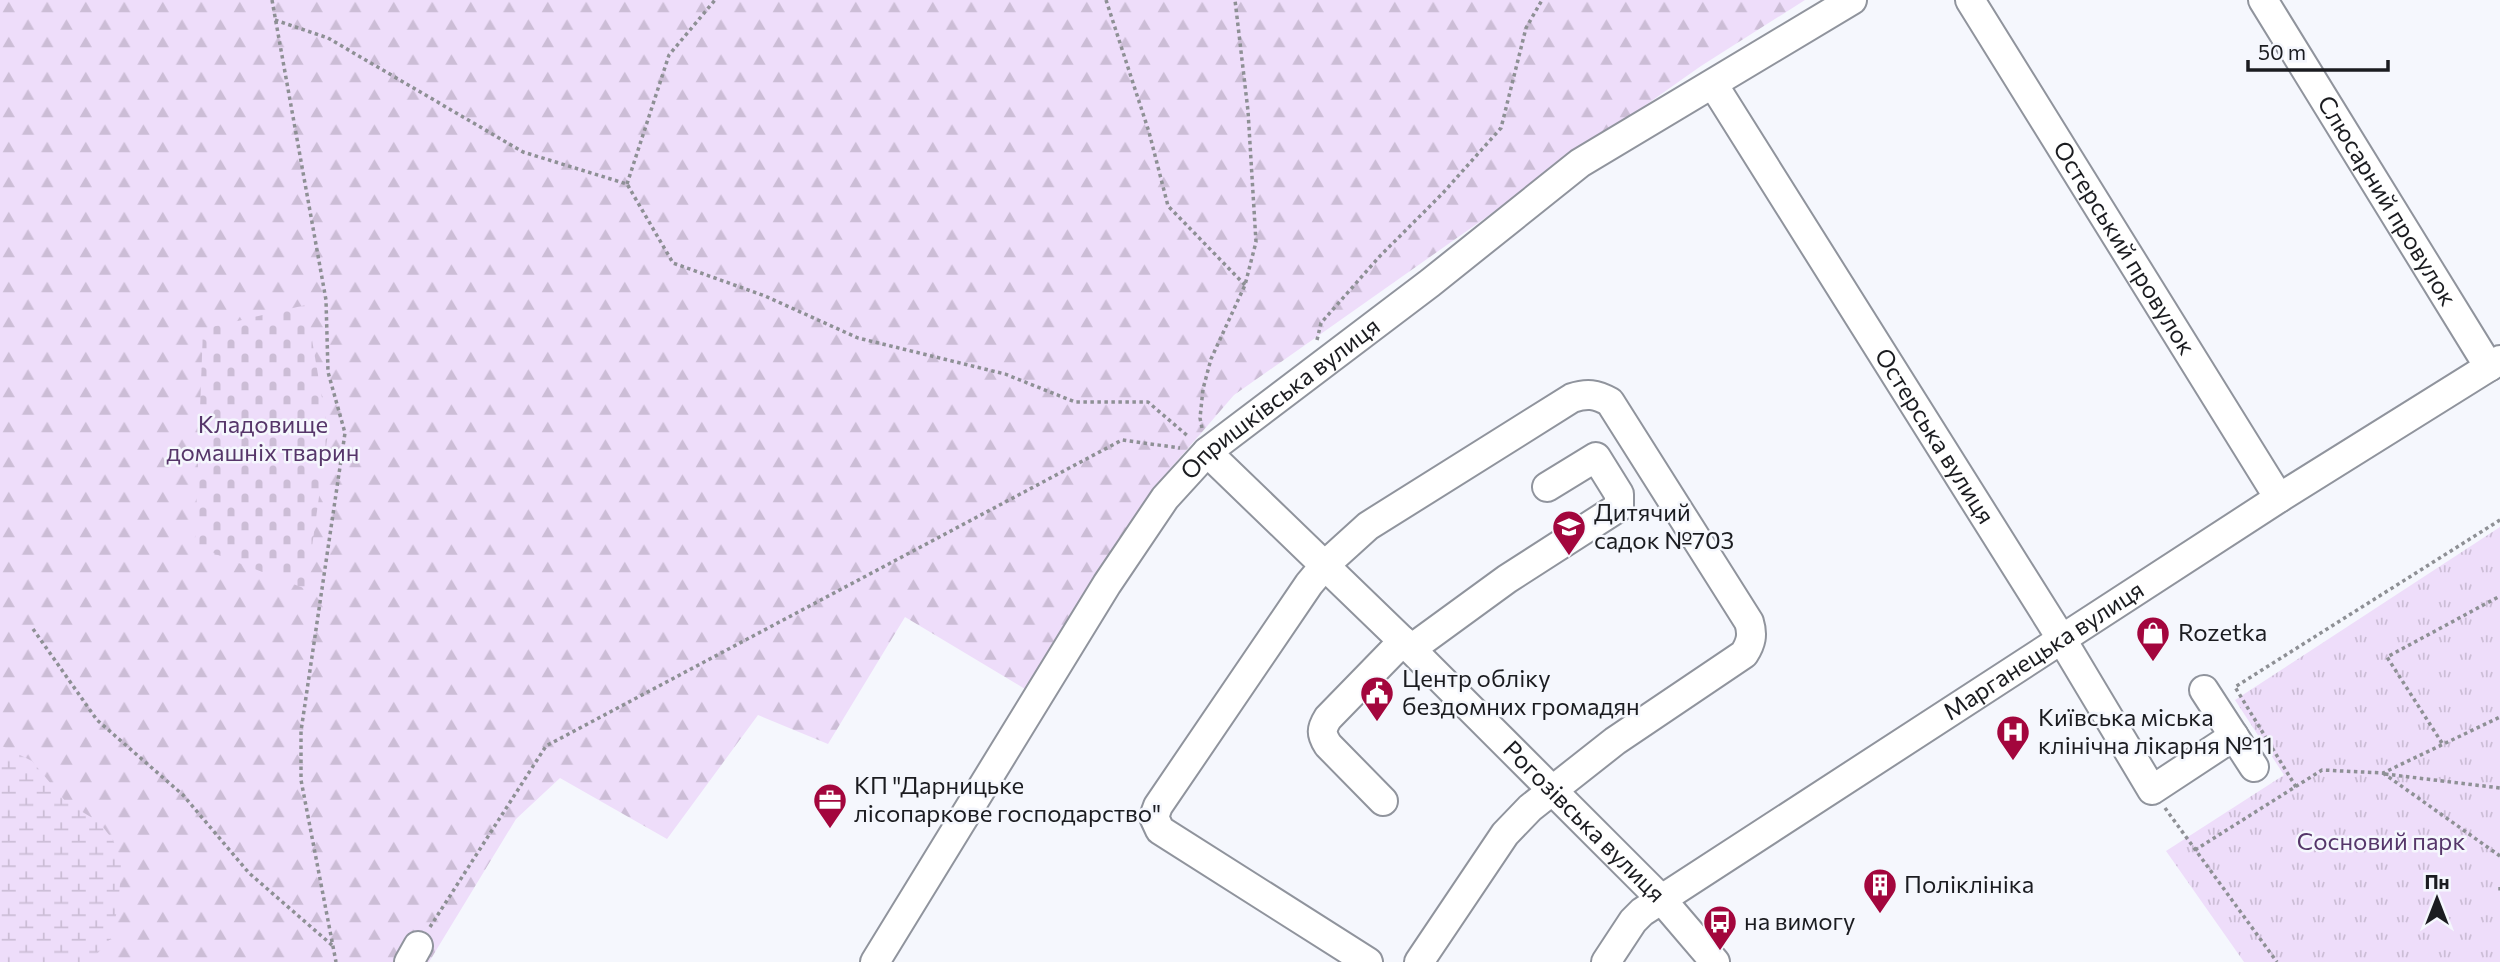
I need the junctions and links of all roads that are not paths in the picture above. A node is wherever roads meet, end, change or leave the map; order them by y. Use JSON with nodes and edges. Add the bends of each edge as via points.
{"nodes":[{"id":1,"x":1852,"y":0,"type":"edge"},
{"id":2,"x":1970,"y":0,"type":"edge"},
{"id":3,"x":2263,"y":0,"type":"edge"},
{"id":4,"x":1713,"y":84,"type":"junction"},
{"id":5,"x":2495,"y":363,"type":"edge"},
{"id":6,"x":1207,"y":452,"type":"junction"},
{"id":7,"x":1547,"y":487,"type":"dead end"},
{"id":8,"x":2279,"y":498,"type":"junction"},
{"id":9,"x":1325,"y":565,"type":"junction"},
{"id":10,"x":2062,"y":638,"type":"junction"},
{"id":11,"x":1407,"y":645,"type":"junction"},
{"id":12,"x":2204,"y":690,"type":"dead end"},
{"id":13,"x":2234,"y":736,"type":"junction"},
{"id":14,"x":2254,"y":767,"type":"dead end"},
{"id":15,"x":1551,"y":791,"type":"junction"},
{"id":16,"x":1382,"y":801,"type":"dead end"},
{"id":17,"x":1662,"y":900,"type":"junction"},
{"id":18,"x":881,"y":960,"type":"edge"},
{"id":19,"x":1368,"y":962,"type":"edge"},
{"id":20,"x":1419,"y":962,"type":"edge"},
{"id":21,"x":1606,"y":962,"type":"edge"},
{"id":22,"x":1715,"y":962,"type":"edge"}],
"edges":[{"from":1,"to":4,"type":"street","name":"Опришківська вулиця"},
{"from":2,"to":8,"type":"street","name":"Остерський провулок"},
{"from":3,"to":5,"type":"street","name":"Слюсарний провулок"},
{"from":4,"to":6,"type":"street","name":"Опришківська вулиця","via":[[1580,163]]},
{"from":4,"to":10,"type":"street","name":"Остерська вулиця"},
{"from":5,"to":8,"type":"street","name":"Марганецька вулиця"},
{"from":6,"to":9,"type":"street","name":"Рогозівська вулиця"},
{"from":6,"to":18,"type":"street","name":"Опришківська вулиця","via":[[1165,498],[1107,584]]},
{"from":7,"to":11,"type":"street","via":[[1596,457],[1619,494],[1619,507]]},
{"from":8,"to":10,"type":"street","name":"Марганецька вулиця"},
{"from":9,"to":11,"type":"street","name":"Рогозівська вулиця"},
{"from":9,"to":15,"type":"street","via":[[1368,526],[1572,398],[1598,395],[1610,402],[1752,631],[1744,654],[1615,741]]},
{"from":9,"to":19,"type":"street","via":[[1165,794],[1154,817],[1160,830]]},
{"from":10,"to":13,"type":"street","name":"Остерська вулиця","via":[[2152,790]]},
{"from":10,"to":17,"type":"street","name":"Марганецька вулиця"},
{"from":11,"to":15,"type":"street","name":"Рогозівська вулиця"},
{"from":11,"to":16,"type":"street","via":[[1322,728],[1328,745]]},
{"from":12,"to":13,"type":"street"},
{"from":13,"to":14,"type":"street"},
{"from":15,"to":17,"type":"street","name":"Рогозівська вулиця"},
{"from":15,"to":20,"type":"street","via":[[1505,834]]},
{"from":17,"to":21,"type":"street","name":"Марганецька вулиця","via":[[1633,921]]},
{"from":17,"to":22,"type":"street","name":"Рогозівська вулиця"}]}
